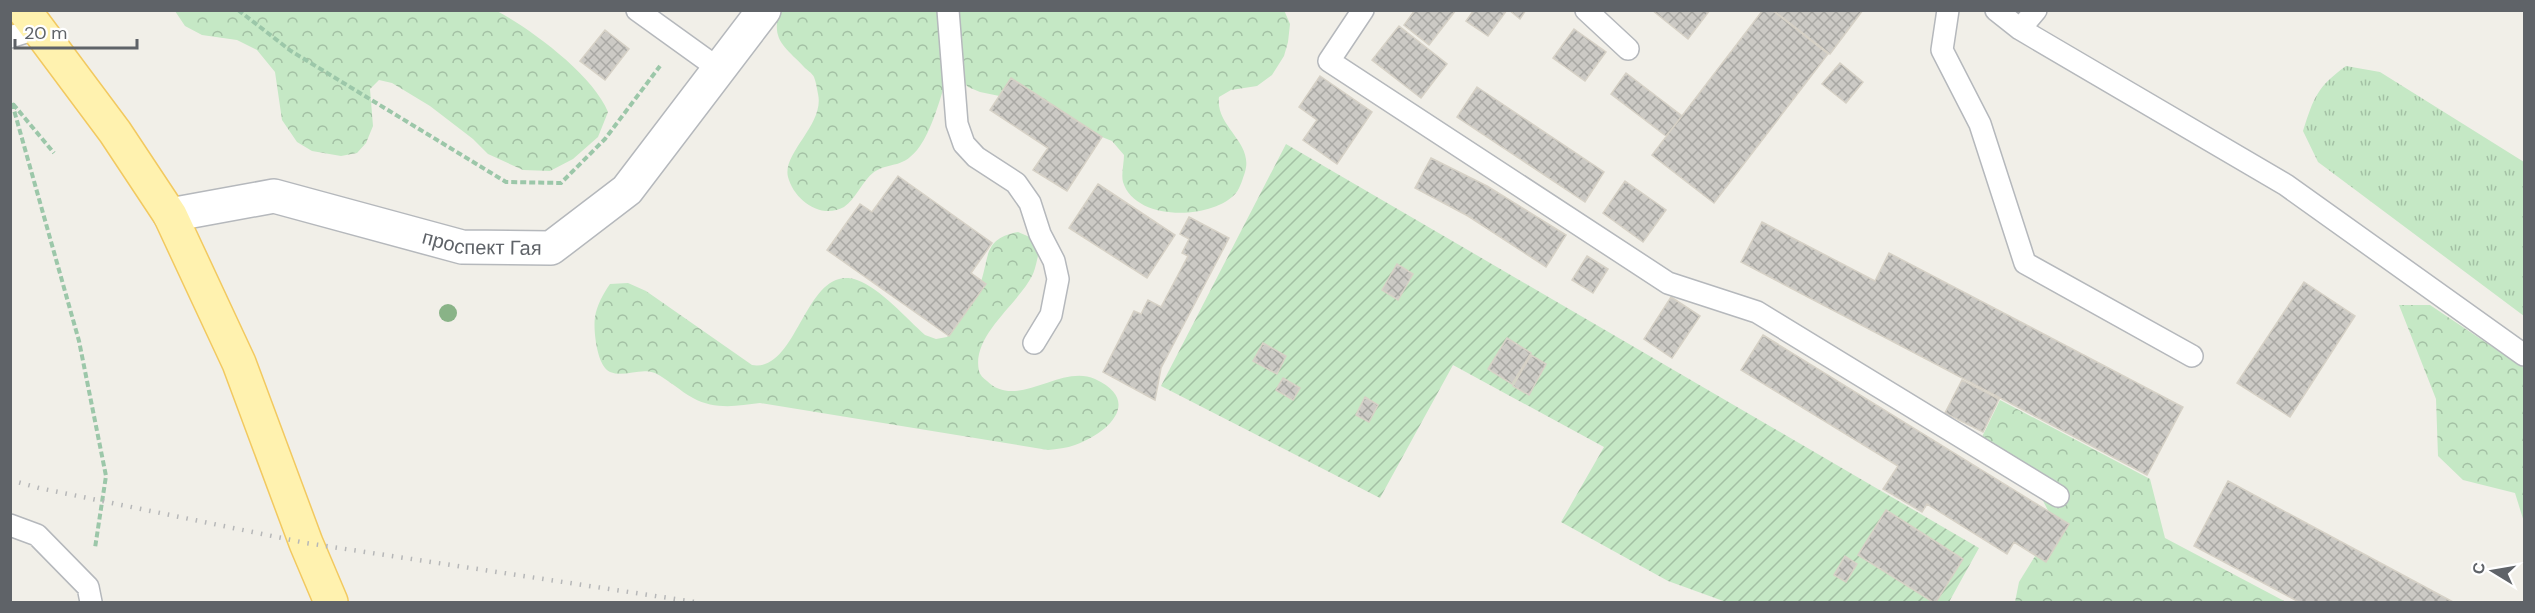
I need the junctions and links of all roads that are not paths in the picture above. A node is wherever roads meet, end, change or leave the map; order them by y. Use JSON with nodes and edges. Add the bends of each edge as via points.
{"nodes":[{"id":1,"x":637,"y":10,"type":"edge"},
{"id":2,"x":764,"y":10,"type":"edge"},
{"id":3,"x":948,"y":10,"type":"edge"},
{"id":4,"x":1363,"y":10,"type":"edge"},
{"id":5,"x":1586,"y":10,"type":"edge"},
{"id":6,"x":1948,"y":10,"type":"edge"},
{"id":7,"x":1996,"y":10,"type":"edge"},
{"id":8,"x":2036,"y":10,"type":"edge"},
{"id":9,"x":24,"y":25,"type":"edge"},
{"id":10,"x":2020,"y":29,"type":"junction"},
{"id":11,"x":1628,"y":49,"type":"dead end"},
{"id":12,"x":719,"y":69,"type":"junction"},
{"id":13,"x":170,"y":214,"type":"junction"},
{"id":14,"x":1034,"y":343,"type":"dead end"},
{"id":15,"x":2192,"y":356,"type":"dead end"},
{"id":16,"x":2524,"y":356,"type":"edge"},
{"id":17,"x":2058,"y":496,"type":"dead end"},
{"id":18,"x":10,"y":525,"type":"edge"},
{"id":19,"x":90,"y":595,"type":"edge"},
{"id":20,"x":332,"y":603,"type":"edge"}],
"edges":[{"from":1,"to":12,"type":"lane"},
{"from":2,"to":12,"type":"street","name":"проспект Гая"},
{"from":3,"to":14,"type":"lane","via":[[957,124],[964,144],[976,158],[1016,183],[1030,203],[1054,261],[1058,279],[1051,315]]},
{"from":4,"to":17,"type":"lane","via":[[1329,61],[1668,284],[1757,312]]},
{"from":5,"to":11,"type":"lane"},
{"from":6,"to":15,"type":"lane","via":[[1942,50],[1980,124],[2025,263]]},
{"from":7,"to":10,"type":"lane"},
{"from":8,"to":10,"type":"lane"},
{"from":9,"to":13,"type":"main road","via":[[115,132]]},
{"from":10,"to":16,"type":"lane","via":[[2286,185]]},
{"from":12,"to":13,"type":"street","name":"проспект Гая","via":[[627,190],[551,248],[462,248],[274,196]]},
{"from":13,"to":20,"type":"main road","via":[[239,363]]},
{"from":18,"to":19,"type":"lane","via":[[37,535]]}]}
